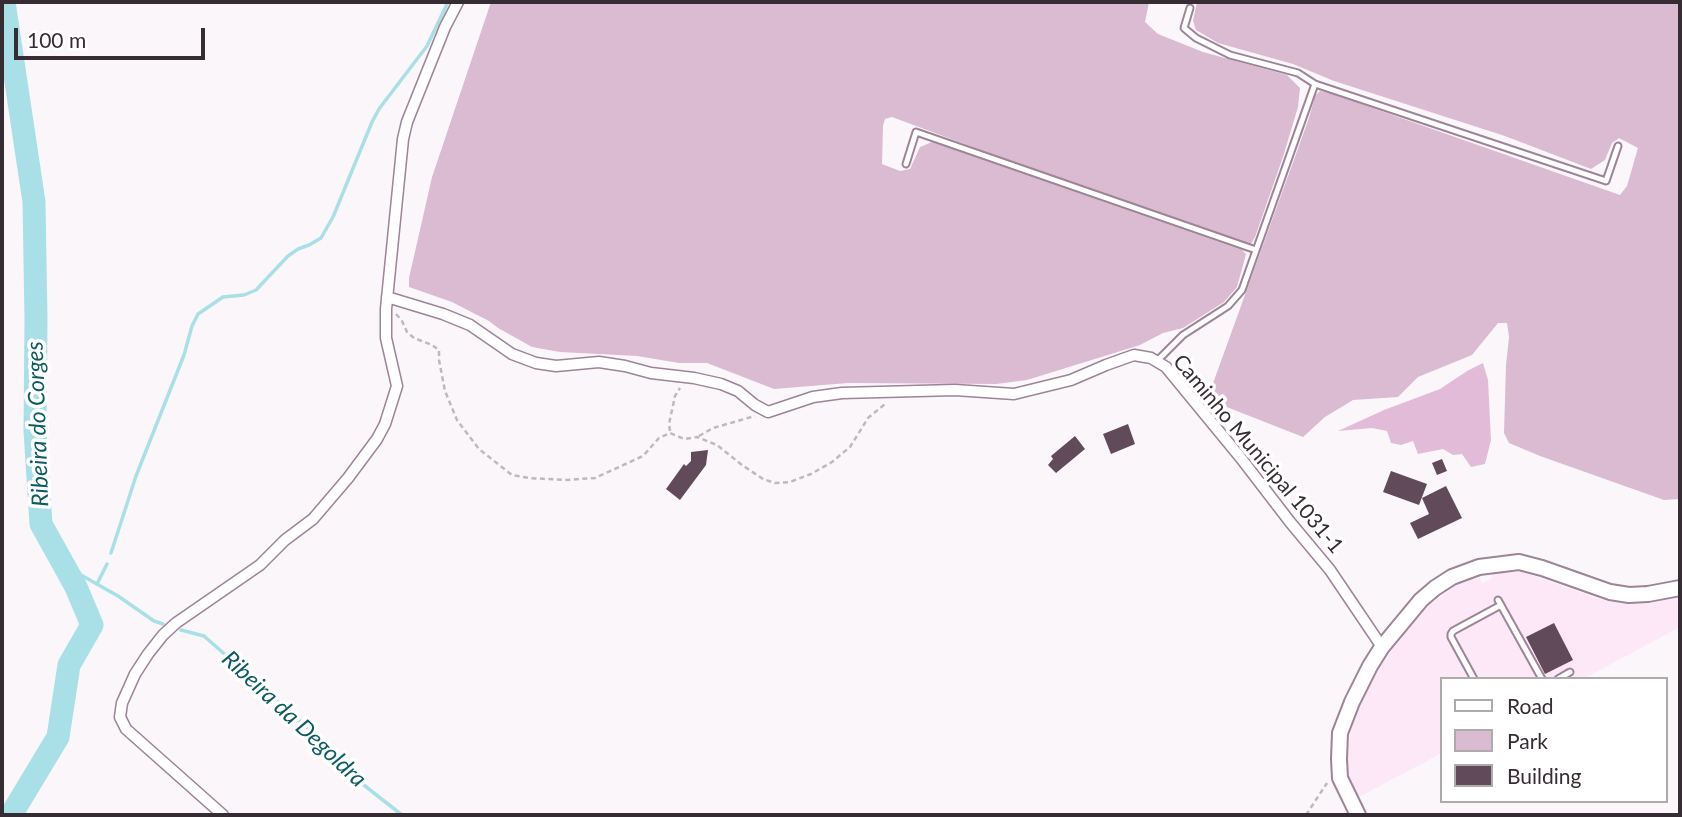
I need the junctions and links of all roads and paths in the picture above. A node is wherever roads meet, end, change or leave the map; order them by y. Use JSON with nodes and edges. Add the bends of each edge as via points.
{"nodes":[{"id":1,"x":458,"y":2,"type":"edge"},
{"id":2,"x":1190,"y":8,"type":"dead end"},
{"id":3,"x":1315,"y":84,"type":"junction"},
{"id":4,"x":1618,"y":146,"type":"dead end"},
{"id":5,"x":905,"y":164,"type":"dead end"},
{"id":6,"x":1256,"y":250,"type":"junction"},
{"id":7,"x":386,"y":300,"type":"junction"},
{"id":8,"x":1156,"y":362,"type":"junction"},
{"id":9,"x":694,"y":377,"type":"junction"},
{"id":10,"x":902,"y":391,"type":"junction"},
{"id":11,"x":768,"y":412,"type":"junction"},
{"id":12,"x":670,"y":433,"type":"junction"},
{"id":13,"x":697,"y":437,"type":"junction"},
{"id":14,"x":1680,"y":588,"type":"edge"},
{"id":15,"x":1382,"y":647,"type":"junction"},
{"id":16,"x":1570,"y":672,"type":"dead end"},
{"id":17,"x":1473,"y":677,"type":"edge"},
{"id":18,"x":1541,"y":677,"type":"edge"},
{"id":19,"x":1561,"y":677,"type":"edge"},
{"id":20,"x":1329,"y":779,"type":"dead end"},
{"id":21,"x":223,"y":815,"type":"edge"},
{"id":22,"x":1306,"y":815,"type":"edge"},
{"id":23,"x":1358,"y":815,"type":"edge"}],
"edges":[{"from":1,"to":7,"type":"street","via":[[407,122]]},
{"from":2,"to":3,"type":"lane","via":[[1184,28],[1196,38],[1230,55],[1298,73]]},
{"from":3,"to":4,"type":"lane","via":[[1606,181]]},
{"from":3,"to":6,"type":"lane"},
{"from":5,"to":6,"type":"lane","via":[[916,132]]},
{"from":6,"to":8,"type":"lane","via":[[1242,290],[1228,306],[1183,335]]},
{"from":7,"to":9,"type":"street","via":[[470,325],[512,354],[536,363],[599,362]]},
{"from":7,"to":12,"type":"path","via":[[407,332],[439,350],[445,391],[457,420],[479,449],[512,475],[595,478],[643,456]]},
{"from":7,"to":21,"type":"street","via":[[386,338],[397,386],[377,439],[313,519],[260,565],[163,635],[135,674],[122,703],[120,717],[126,729]]},
{"from":8,"to":10,"type":"street","name":"Caminho Municipal 1031-1","via":[[1134,355],[1071,380],[1014,394]]},
{"from":8,"to":15,"type":"street","name":"Caminho Municipal 1031-1","via":[[1166,367],[1331,570]]},
{"from":9,"to":11,"type":"street","via":[[738,391]]},
{"from":9,"to":12,"type":"path","via":[[675,396]]},
{"from":10,"to":11,"type":"street","name":"Caminho Municipal 1031-1","via":[[813,397]]},
{"from":10,"to":13,"type":"path","via":[[868,418],[850,447],[832,462],[790,482],[764,478],[717,444]]},
{"from":11,"to":13,"type":"path"},
{"from":12,"to":13,"type":"path","via":[[684,439]]},
{"from":14,"to":15,"type":"main road","via":[[1629,595],[1519,562],[1479,567],[1435,588]]},
{"from":15,"to":23,"type":"main road","via":[[1340,733],[1340,778]]},
{"from":16,"to":19,"type":"lane"},
{"from":17,"to":18,"type":"lane","via":[[1451,634],[1499,603]]},
{"from":20,"to":22,"type":"path"}]}
